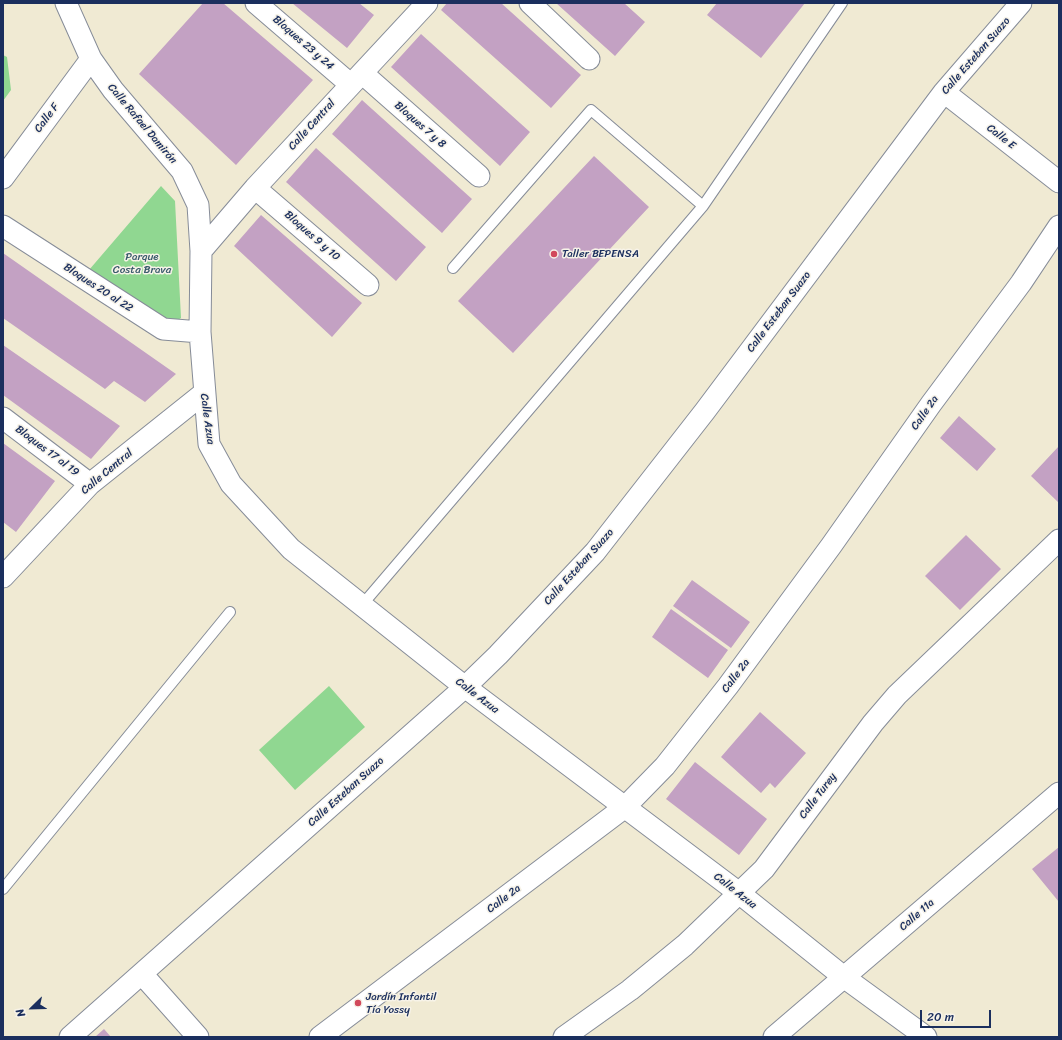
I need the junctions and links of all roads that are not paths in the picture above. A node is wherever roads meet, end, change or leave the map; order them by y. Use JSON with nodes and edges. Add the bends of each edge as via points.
{"nodes":[{"id":1,"x":66,"y":3,"type":"edge"},
{"id":2,"x":256,"y":3,"type":"edge"},
{"id":3,"x":427,"y":3,"type":"edge"},
{"id":4,"x":530,"y":3,"type":"edge"},
{"id":5,"x":842,"y":3,"type":"edge"},
{"id":6,"x":1021,"y":3,"type":"edge"},
{"id":7,"x":91,"y":59,"type":"junction"},
{"id":8,"x":589,"y":59,"type":"dead end"},
{"id":9,"x":356,"y":79,"type":"junction"},
{"id":10,"x":944,"y":92,"type":"junction"},
{"id":11,"x":479,"y":176,"type":"dead end"},
{"id":12,"x":3,"y":178,"type":"edge"},
{"id":13,"x":1059,"y":182,"type":"edge"},
{"id":14,"x":255,"y":188,"type":"junction"},
{"id":15,"x":703,"y":206,"type":"junction"},
{"id":16,"x":3,"y":226,"type":"edge"},
{"id":17,"x":1059,"y":226,"type":"edge"},
{"id":18,"x":201,"y":250,"type":"junction"},
{"id":19,"x":453,"y":268,"type":"dead end"},
{"id":20,"x":368,"y":285,"type":"dead end"},
{"id":21,"x":200,"y":332,"type":"junction"},
{"id":22,"x":204,"y":393,"type":"junction"},
{"id":23,"x":3,"y":418,"type":"edge"},
{"id":24,"x":90,"y":484,"type":"junction"},
{"id":25,"x":1058,"y":544,"type":"edge"},
{"id":26,"x":3,"y":577,"type":"edge"},
{"id":27,"x":362,"y":605,"type":"junction"},
{"id":28,"x":230,"y":612,"type":"dead end"},
{"id":29,"x":465,"y":687,"type":"junction"},
{"id":30,"x":1059,"y":793,"type":"edge"},
{"id":31,"x":625,"y":807,"type":"junction"},
{"id":32,"x":3,"y":889,"type":"edge"},
{"id":33,"x":738,"y":893,"type":"junction"},
{"id":34,"x":142,"y":974,"type":"junction"},
{"id":35,"x":844,"y":978,"type":"junction"},
{"id":36,"x":70,"y":1037,"type":"edge"},
{"id":37,"x":198,"y":1037,"type":"edge"},
{"id":38,"x":320,"y":1037,"type":"edge"},
{"id":39,"x":564,"y":1037,"type":"edge"},
{"id":40,"x":774,"y":1037,"type":"edge"},
{"id":41,"x":926,"y":1037,"type":"edge"}],
"edges":[{"from":1,"to":7,"type":"street","name":"Calle Rafael Damirón"},
{"from":2,"to":9,"type":"street","name":"Bloques 23 y 24"},
{"from":3,"to":9,"type":"street","name":"Calle Central"},
{"from":4,"to":8,"type":"street"},
{"from":5,"to":15,"type":"lane"},
{"from":6,"to":10,"type":"street","name":"Calle Esteban Suazo"},
{"from":7,"to":12,"type":"street","name":"Calle F"},
{"from":7,"to":18,"type":"street","name":"Calle Rafael Damirón","via":[[113,90],[182,172],[198,205]]},
{"from":9,"to":11,"type":"street","name":"Bloques 7 y 8"},
{"from":9,"to":14,"type":"street","name":"Calle Central"},
{"from":10,"to":13,"type":"street","name":"Calle E"},
{"from":10,"to":29,"type":"street","name":"Calle Esteban Suazo","via":[[596,552]]},
{"from":14,"to":18,"type":"street","name":"Calle Central"},
{"from":14,"to":20,"type":"street","name":"Bloques 9 y 10"},
{"from":15,"to":19,"type":"lane","via":[[591,110]]},
{"from":15,"to":27,"type":"lane"},
{"from":16,"to":21,"type":"street","name":"Bloques 20 al 22","via":[[163,329]]},
{"from":17,"to":31,"type":"street","name":"Calle 2a","via":[[1021,283],[728,686],[665,766]]},
{"from":18,"to":21,"type":"street","name":"Calle Azua"},
{"from":21,"to":22,"type":"street","name":"Calle Azua"},
{"from":22,"to":24,"type":"street","name":"Calle Central"},
{"from":22,"to":27,"type":"street","name":"Calle Azua","via":[[208,444],[231,484],[291,549]]},
{"from":23,"to":24,"type":"street","name":"Bloques 17 al 19"},
{"from":24,"to":26,"type":"street","name":"Calle Central"},
{"from":25,"to":33,"type":"street","name":"Calle Turey","via":[[897,695],[873,723],[764,869]]},
{"from":27,"to":29,"type":"street","name":"Calle Azua"},
{"from":28,"to":32,"type":"lane"},
{"from":29,"to":31,"type":"street","name":"Calle Azua"},
{"from":29,"to":34,"type":"street","name":"Calle Esteban Suazo"},
{"from":30,"to":35,"type":"street","name":"Calle 11a"},
{"from":31,"to":33,"type":"street","name":"Calle Azua"},
{"from":31,"to":38,"type":"street","name":"Calle 2a"},
{"from":33,"to":35,"type":"street","name":"Calle Azua"},
{"from":33,"to":39,"type":"street","name":"Calle Turey","via":[[685,946],[630,990]]},
{"from":34,"to":36,"type":"street","name":"Calle Esteban Suazo"},
{"from":34,"to":37,"type":"street"},
{"from":35,"to":40,"type":"street","name":"Calle 11a"},
{"from":35,"to":41,"type":"street","name":"Calle Azua"}]}
